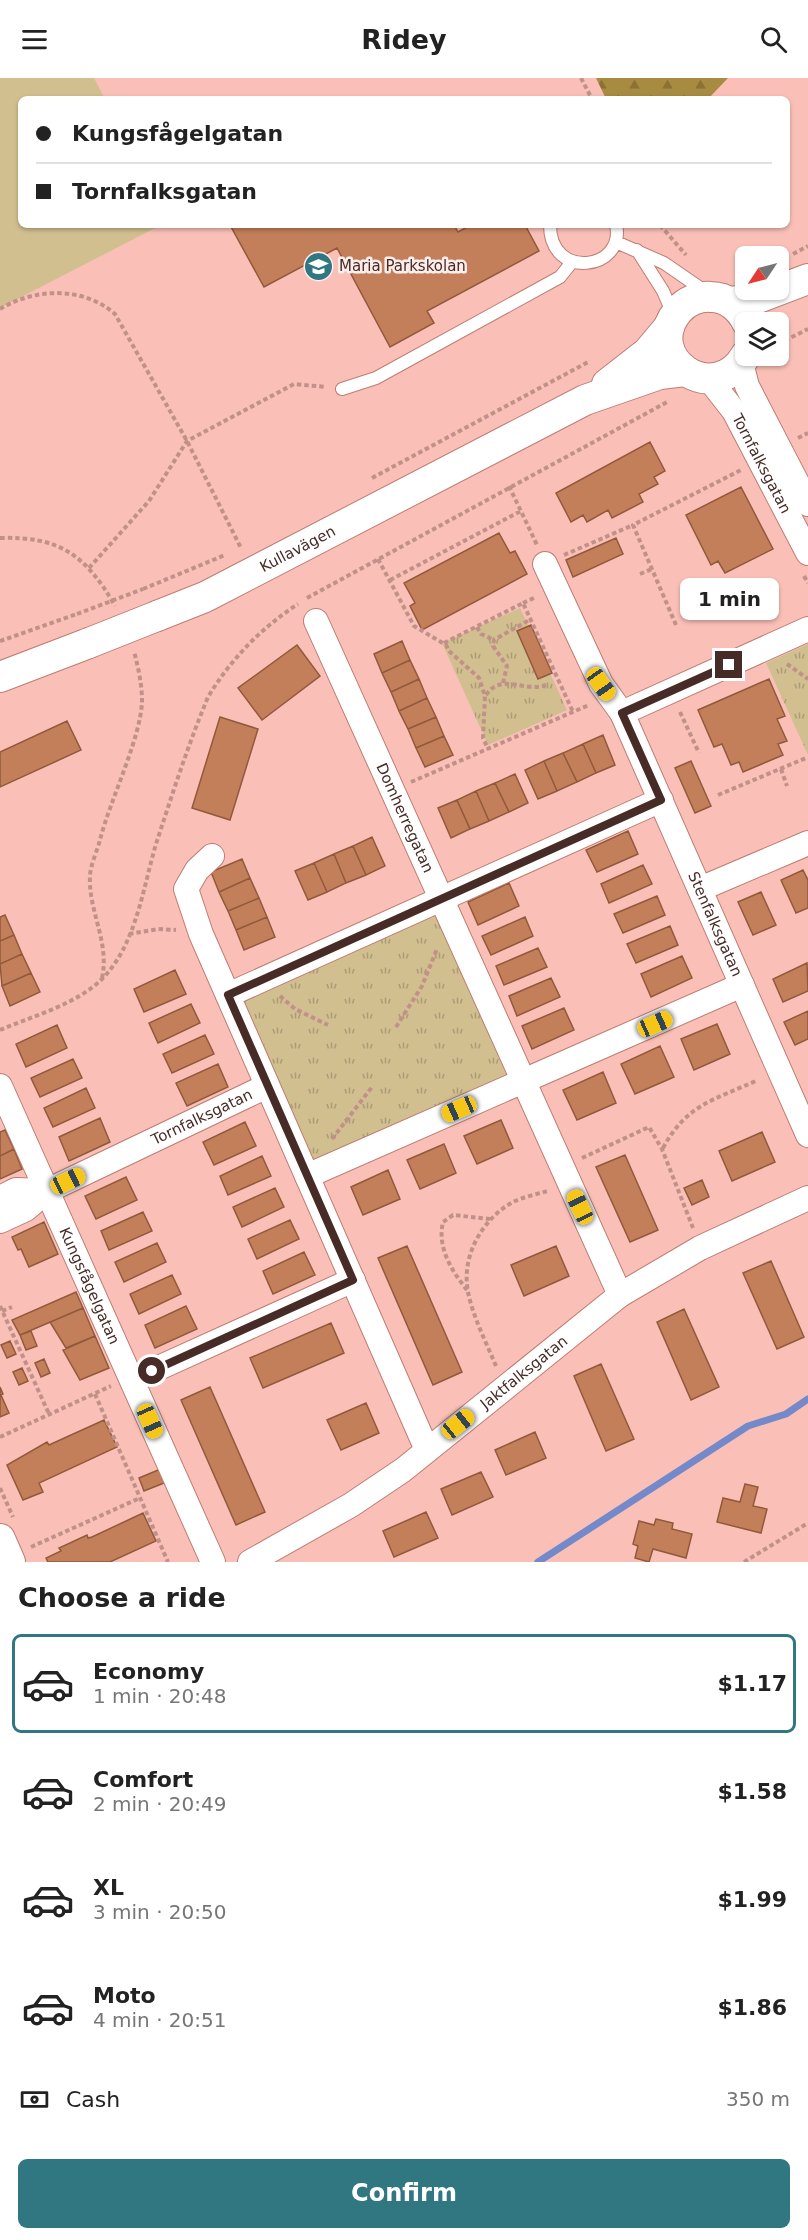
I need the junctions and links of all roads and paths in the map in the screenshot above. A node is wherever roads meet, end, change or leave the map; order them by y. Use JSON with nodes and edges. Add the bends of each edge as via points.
{"nodes":[{"id":1,"x":581,"y":78,"type":"edge"},
{"id":2,"x":590,"y":96,"type":"edge"},
{"id":3,"x":551,"y":228,"type":"edge"},
{"id":4,"x":616,"y":228,"type":"edge"},
{"id":5,"x":662,"y":228,"type":"edge"},
{"id":6,"x":616,"y":242,"type":"junction"},
{"id":7,"x":637,"y":249,"type":"junction"},
{"id":8,"x":692,"y":259,"type":"dead end"},
{"id":9,"x":572,"y":262,"type":"junction"},
{"id":10,"x":808,"y":279,"type":"edge"},
{"id":11,"x":808,"y":288,"type":"edge"},
{"id":12,"x":729,"y":307,"type":"edge"},
{"id":13,"x":0,"y":309,"type":"edge"},
{"id":14,"x":789,"y":316,"type":"edge"},
{"id":15,"x":671,"y":322,"type":"junction"},
{"id":16,"x":808,"y":329,"type":"edge"},
{"id":17,"x":789,"y":334,"type":"edge"},
{"id":18,"x":597,"y":358,"type":"dead end"},
{"id":19,"x":736,"y":366,"type":"edge"},
{"id":20,"x":744,"y":366,"type":"edge"},
{"id":21,"x":697,"y":375,"type":"junction"},
{"id":22,"x":342,"y":389,"type":"joint"},
{"id":23,"x":673,"y":399,"type":"dead end"},
{"id":24,"x":585,"y":400,"type":"junction"},
{"id":25,"x":187,"y":441,"type":"junction"},
{"id":26,"x":747,"y":467,"type":"dead end"},
{"id":27,"x":365,"y":482,"type":"dead end"},
{"id":28,"x":510,"y":486,"type":"junction"},
{"id":29,"x":808,"y":504,"type":"edge"},
{"id":30,"x":521,"y":511,"type":"junction"},
{"id":31,"x":633,"y":525,"type":"junction"},
{"id":32,"x":0,"y":537,"type":"edge"},
{"id":33,"x":252,"y":543,"type":"dead end"},
{"id":34,"x":241,"y":548,"type":"junction"},
{"id":35,"x":808,"y":553,"type":"edge"},
{"id":36,"x":378,"y":558,"type":"junction"},
{"id":37,"x":545,"y":564,"type":"junction"},
{"id":38,"x":89,"y":568,"type":"junction"},
{"id":39,"x":652,"y":569,"type":"junction"},
{"id":40,"x":640,"y":574,"type":"dead end"},
{"id":41,"x":390,"y":580,"type":"junction"},
{"id":42,"x":542,"y":594,"type":"dead end"},
{"id":43,"x":523,"y":603,"type":"junction"},
{"id":44,"x":118,"y":612,"type":"dead end"},
{"id":45,"x":531,"y":619,"type":"junction"},
{"id":46,"x":316,"y":621,"type":"dead end"},
{"id":47,"x":676,"y":625,"type":"dead end"},
{"id":48,"x":477,"y":627,"type":"junction"},
{"id":49,"x":808,"y":629,"type":"edge"},
{"id":50,"x":494,"y":639,"type":"junction"},
{"id":51,"x":130,"y":641,"type":"dead end"},
{"id":52,"x":0,"y":642,"type":"edge"},
{"id":53,"x":444,"y":643,"type":"junction"},
{"id":54,"x":792,"y":658,"type":"dead end"},
{"id":55,"x":0,"y":677,"type":"edge"},
{"id":56,"x":808,"y":679,"type":"edge"},
{"id":57,"x":503,"y":683,"type":"junction"},
{"id":58,"x":546,"y":685,"type":"dead end"},
{"id":59,"x":485,"y":696,"type":"junction"},
{"id":60,"x":616,"y":705,"type":"junction"},
{"id":61,"x":678,"y":708,"type":"dead end"},
{"id":62,"x":573,"y":712,"type":"junction"},
{"id":63,"x":488,"y":749,"type":"junction"},
{"id":64,"x":699,"y":753,"type":"dead end"},
{"id":65,"x":806,"y":758,"type":"dead end"},
{"id":66,"x":781,"y":769,"type":"junction"},
{"id":67,"x":788,"y":786,"type":"dead end"},
{"id":68,"x":392,"y":790,"type":"junction"},
{"id":69,"x":718,"y":795,"type":"dead end"},
{"id":70,"x":661,"y":800,"type":"junction"},
{"id":71,"x":808,"y":843,"type":"edge"},
{"id":72,"x":212,"y":856,"type":"dead end"},
{"id":73,"x":700,"y":889,"type":"junction"},
{"id":74,"x":445,"y":906,"type":"junction"},
{"id":75,"x":129,"y":934,"type":"junction"},
{"id":76,"x":201,"y":934,"type":"junction"},
{"id":77,"x":102,"y":979,"type":"junction"},
{"id":78,"x":263,"y":979,"type":"junction"},
{"id":79,"x":742,"y":985,"type":"junction"},
{"id":80,"x":228,"y":995,"type":"junction"},
{"id":81,"x":328,"y":1025,"type":"dead end"},
{"id":82,"x":396,"y":1027,"type":"dead end"},
{"id":83,"x":0,"y":1030,"type":"edge"},
{"id":84,"x":780,"y":1071,"type":"junction"},
{"id":85,"x":524,"y":1081,"type":"junction"},
{"id":86,"x":0,"y":1086,"type":"edge"},
{"id":87,"x":267,"y":1086,"type":"junction"},
{"id":88,"x":372,"y":1088,"type":"dead end"},
{"id":89,"x":808,"y":1135,"type":"edge"},
{"id":90,"x":662,"y":1149,"type":"junction"},
{"id":91,"x":305,"y":1172,"type":"junction"},
{"id":92,"x":566,"y":1176,"type":"junction"},
{"id":93,"x":47,"y":1191,"type":"junction"},
{"id":94,"x":0,"y":1198,"type":"edge"},
{"id":95,"x":808,"y":1198,"type":"edge"},
{"id":96,"x":489,"y":1219,"type":"junction"},
{"id":97,"x":0,"y":1221,"type":"edge"},
{"id":98,"x":700,"y":1248,"type":"junction"},
{"id":99,"x":353,"y":1280,"type":"junction"},
{"id":100,"x":468,"y":1290,"type":"junction"},
{"id":101,"x":620,"y":1295,"type":"junction"},
{"id":102,"x":0,"y":1306,"type":"edge"},
{"id":103,"x":12,"y":1306,"type":"dead end"},
{"id":104,"x":2,"y":1311,"type":"junction"},
{"id":105,"x":131,"y":1379,"type":"junction"},
{"id":106,"x":505,"y":1386,"type":"junction"},
{"id":107,"x":95,"y":1394,"type":"junction"},
{"id":108,"x":50,"y":1414,"type":"junction"},
{"id":109,"x":0,"y":1437,"type":"edge"},
{"id":110,"x":427,"y":1450,"type":"junction"},
{"id":111,"x":140,"y":1498,"type":"junction"},
{"id":112,"x":808,"y":1522,"type":"edge"},
{"id":113,"x":0,"y":1539,"type":"edge"},
{"id":114,"x":19,"y":1555,"type":"edge"},
{"id":115,"x":168,"y":1562,"type":"edge"},
{"id":116,"x":213,"y":1562,"type":"edge"},
{"id":117,"x":250,"y":1562,"type":"edge"},
{"id":118,"x":744,"y":1562,"type":"edge"}],
"edges":[{"from":1,"to":2,"type":"path"},
{"from":3,"to":9,"type":"lane","via":[[554,247]]},
{"from":4,"to":6,"type":"lane"},
{"from":5,"to":8,"type":"path"},
{"from":6,"to":7,"type":"lane"},
{"from":6,"to":9,"type":"lane","via":[[598,261]]},
{"from":7,"to":12,"type":"lane","via":[[664,262]]},
{"from":7,"to":15,"type":"lane","via":[[663,291]]},
{"from":9,"to":22,"type":"lane","via":[[560,277],[376,378]]},
{"from":10,"to":12,"type":"street","name":"Kullavägen"},
{"from":11,"to":14,"type":"street"},
{"from":12,"to":15,"type":"street","name":"Kullavägen","via":[[690,301]]},
{"from":13,"to":25,"type":"path","via":[[26,297],[69,293],[104,304],[115,314]]},
{"from":15,"to":21,"type":"street","via":[[670,351]]},
{"from":15,"to":24,"type":"street","name":"Kullavägen","via":[[648,352]]},
{"from":16,"to":17,"type":"path"},
{"from":18,"to":27,"type":"path"},
{"from":19,"to":21,"type":"street","name":"Kullavägen","via":[[727,375]]},
{"from":20,"to":29,"type":"street","name":"Tornfalksgatan","via":[[747,386]]},
{"from":21,"to":24,"type":"street","name":"Kullavägen","via":[[660,374]]},
{"from":21,"to":35,"type":"street","name":"Tornfalksgatan","via":[[734,411]]},
{"from":22,"to":25,"type":"path","via":[[294,384]]},
{"from":23,"to":28,"type":"path"},
{"from":24,"to":55,"type":"street","name":"Kullavägen","bridge":true,"via":[[205,597]]},
{"from":25,"to":34,"type":"path"},
{"from":25,"to":38,"type":"path","via":[[150,501]]},
{"from":26,"to":31,"type":"path"},
{"from":28,"to":30,"type":"path"},
{"from":28,"to":36,"type":"path"},
{"from":30,"to":37,"type":"path"},
{"from":30,"to":41,"type":"path"},
{"from":31,"to":37,"type":"path"},
{"from":31,"to":39,"type":"path"},
{"from":32,"to":38,"type":"path","via":[[45,541],[67,550]]},
{"from":33,"to":34,"type":"path"},
{"from":34,"to":52,"type":"path","bridge":true},
{"from":36,"to":41,"type":"path"},
{"from":36,"to":75,"type":"path","via":[[277,618],[220,676],[198,720]]},
{"from":37,"to":60,"type":"street","name":"Stenfalksgatan","via":[[601,684]]},
{"from":38,"to":44,"type":"path","via":[[99,577]]},
{"from":39,"to":40,"type":"path"},
{"from":39,"to":47,"type":"path"},
{"from":41,"to":53,"type":"path","via":[[414,626]]},
{"from":42,"to":43,"type":"path"},
{"from":43,"to":45,"type":"path"},
{"from":43,"to":48,"type":"path"},
{"from":45,"to":50,"type":"path"},
{"from":45,"to":62,"type":"path"},
{"from":46,"to":68,"type":"street","name":"Domherregatan"},
{"from":48,"to":50,"type":"path","via":[[481,634]]},
{"from":48,"to":53,"type":"path"},
{"from":49,"to":60,"type":"street"},
{"from":50,"to":57,"type":"path","via":[[493,646],[507,666]]},
{"from":51,"to":77,"type":"path","via":[[142,701],[90,875],[92,901],[104,943],[106,962]]},
{"from":53,"to":59,"type":"path","via":[[478,678]]},
{"from":54,"to":56,"type":"path","via":[[784,662]]},
{"from":57,"to":58,"type":"path","via":[[538,688]]},
{"from":57,"to":59,"type":"path"},
{"from":59,"to":63,"type":"path","via":[[483,738]]},
{"from":60,"to":62,"type":"path"},
{"from":60,"to":70,"type":"street","name":"Stenfalksgatan"},
{"from":61,"to":64,"type":"path"},
{"from":62,"to":63,"type":"path"},
{"from":63,"to":68,"type":"path"},
{"from":65,"to":66,"type":"path"},
{"from":66,"to":67,"type":"path"},
{"from":66,"to":69,"type":"path"},
{"from":68,"to":74,"type":"street","name":"Domherregatan"},
{"from":70,"to":73,"type":"street","name":"Stenfalksgatan"},
{"from":70,"to":74,"type":"street"},
{"from":71,"to":73,"type":"street"},
{"from":72,"to":76,"type":"street","name":"Tornfalksgatan","via":[[197,870],[186,889]]},
{"from":73,"to":79,"type":"street","name":"Stenfalksgatan"},
{"from":74,"to":78,"type":"street"},
{"from":74,"to":82,"type":"path","via":[[422,986]]},
{"from":74,"to":85,"type":"street","name":"Domherregatan"},
{"from":75,"to":76,"type":"path","via":[[158,929]]},
{"from":75,"to":77,"type":"path","via":[[116,962]]},
{"from":76,"to":80,"type":"street","name":"Tornfalksgatan"},
{"from":77,"to":83,"type":"path","via":[[79,995]]},
{"from":78,"to":80,"type":"street"},
{"from":78,"to":81,"type":"path","via":[[295,1009]]},
{"from":79,"to":84,"type":"street","name":"Stenfalksgatan"},
{"from":79,"to":85,"type":"street"},
{"from":80,"to":87,"type":"street","name":"Tornfalksgatan"},
{"from":84,"to":89,"type":"street","name":"Stenfalksgatan"},
{"from":84,"to":90,"type":"path","via":[[693,1109],[675,1126]]},
{"from":85,"to":91,"type":"street"},
{"from":85,"to":92,"type":"street","name":"Domherregatan"},
{"from":86,"to":93,"type":"street","name":"Kungsfågelgatan"},
{"from":87,"to":91,"type":"street"},
{"from":87,"to":93,"type":"street","name":"Tornfalksgatan"},
{"from":88,"to":91,"type":"path"},
{"from":90,"to":92,"type":"path","via":[[649,1127]]},
{"from":90,"to":98,"type":"path"},
{"from":91,"to":99,"type":"street"},
{"from":92,"to":96,"type":"path","via":[[513,1202]]},
{"from":92,"to":101,"type":"street","name":"Domherregatan"},
{"from":93,"to":94,"type":"street","name":"Tornfalksgatan","via":[[16,1190]]},
{"from":93,"to":97,"type":"street","name":"Tornfalksgatan","via":[[26,1209]]},
{"from":93,"to":105,"type":"street","name":"Kungsfågelgatan"},
{"from":95,"to":98,"type":"street","name":"Jaktfalksgatan"},
{"from":96,"to":100,"type":"path","via":[[468,1260]]},
{"from":96,"to":100,"type":"path","via":[[453,1215],[442,1222],[439,1237],[454,1273]]},
{"from":98,"to":101,"type":"street","name":"Jaktfalksgatan"},
{"from":99,"to":105,"type":"street"},
{"from":99,"to":110,"type":"street"},
{"from":100,"to":106,"type":"path"},
{"from":101,"to":106,"type":"street","name":"Jaktfalksgatan"},
{"from":102,"to":104,"type":"path"},
{"from":103,"to":104,"type":"path"},
{"from":104,"to":108,"type":"path"},
{"from":105,"to":107,"type":"path"},
{"from":105,"to":116,"type":"street","name":"Kungsfågelgatan"},
{"from":106,"to":110,"type":"street","name":"Jaktfalksgatan"},
{"from":107,"to":108,"type":"path"},
{"from":107,"to":111,"type":"path"},
{"from":108,"to":109,"type":"path"},
{"from":110,"to":117,"type":"street","name":"Jaktfalksgatan","via":[[351,1505]]},
{"from":111,"to":114,"type":"path"},
{"from":111,"to":115,"type":"path"},
{"from":112,"to":118,"type":"path"},
{"from":113,"to":114,"type":"street"}]}
